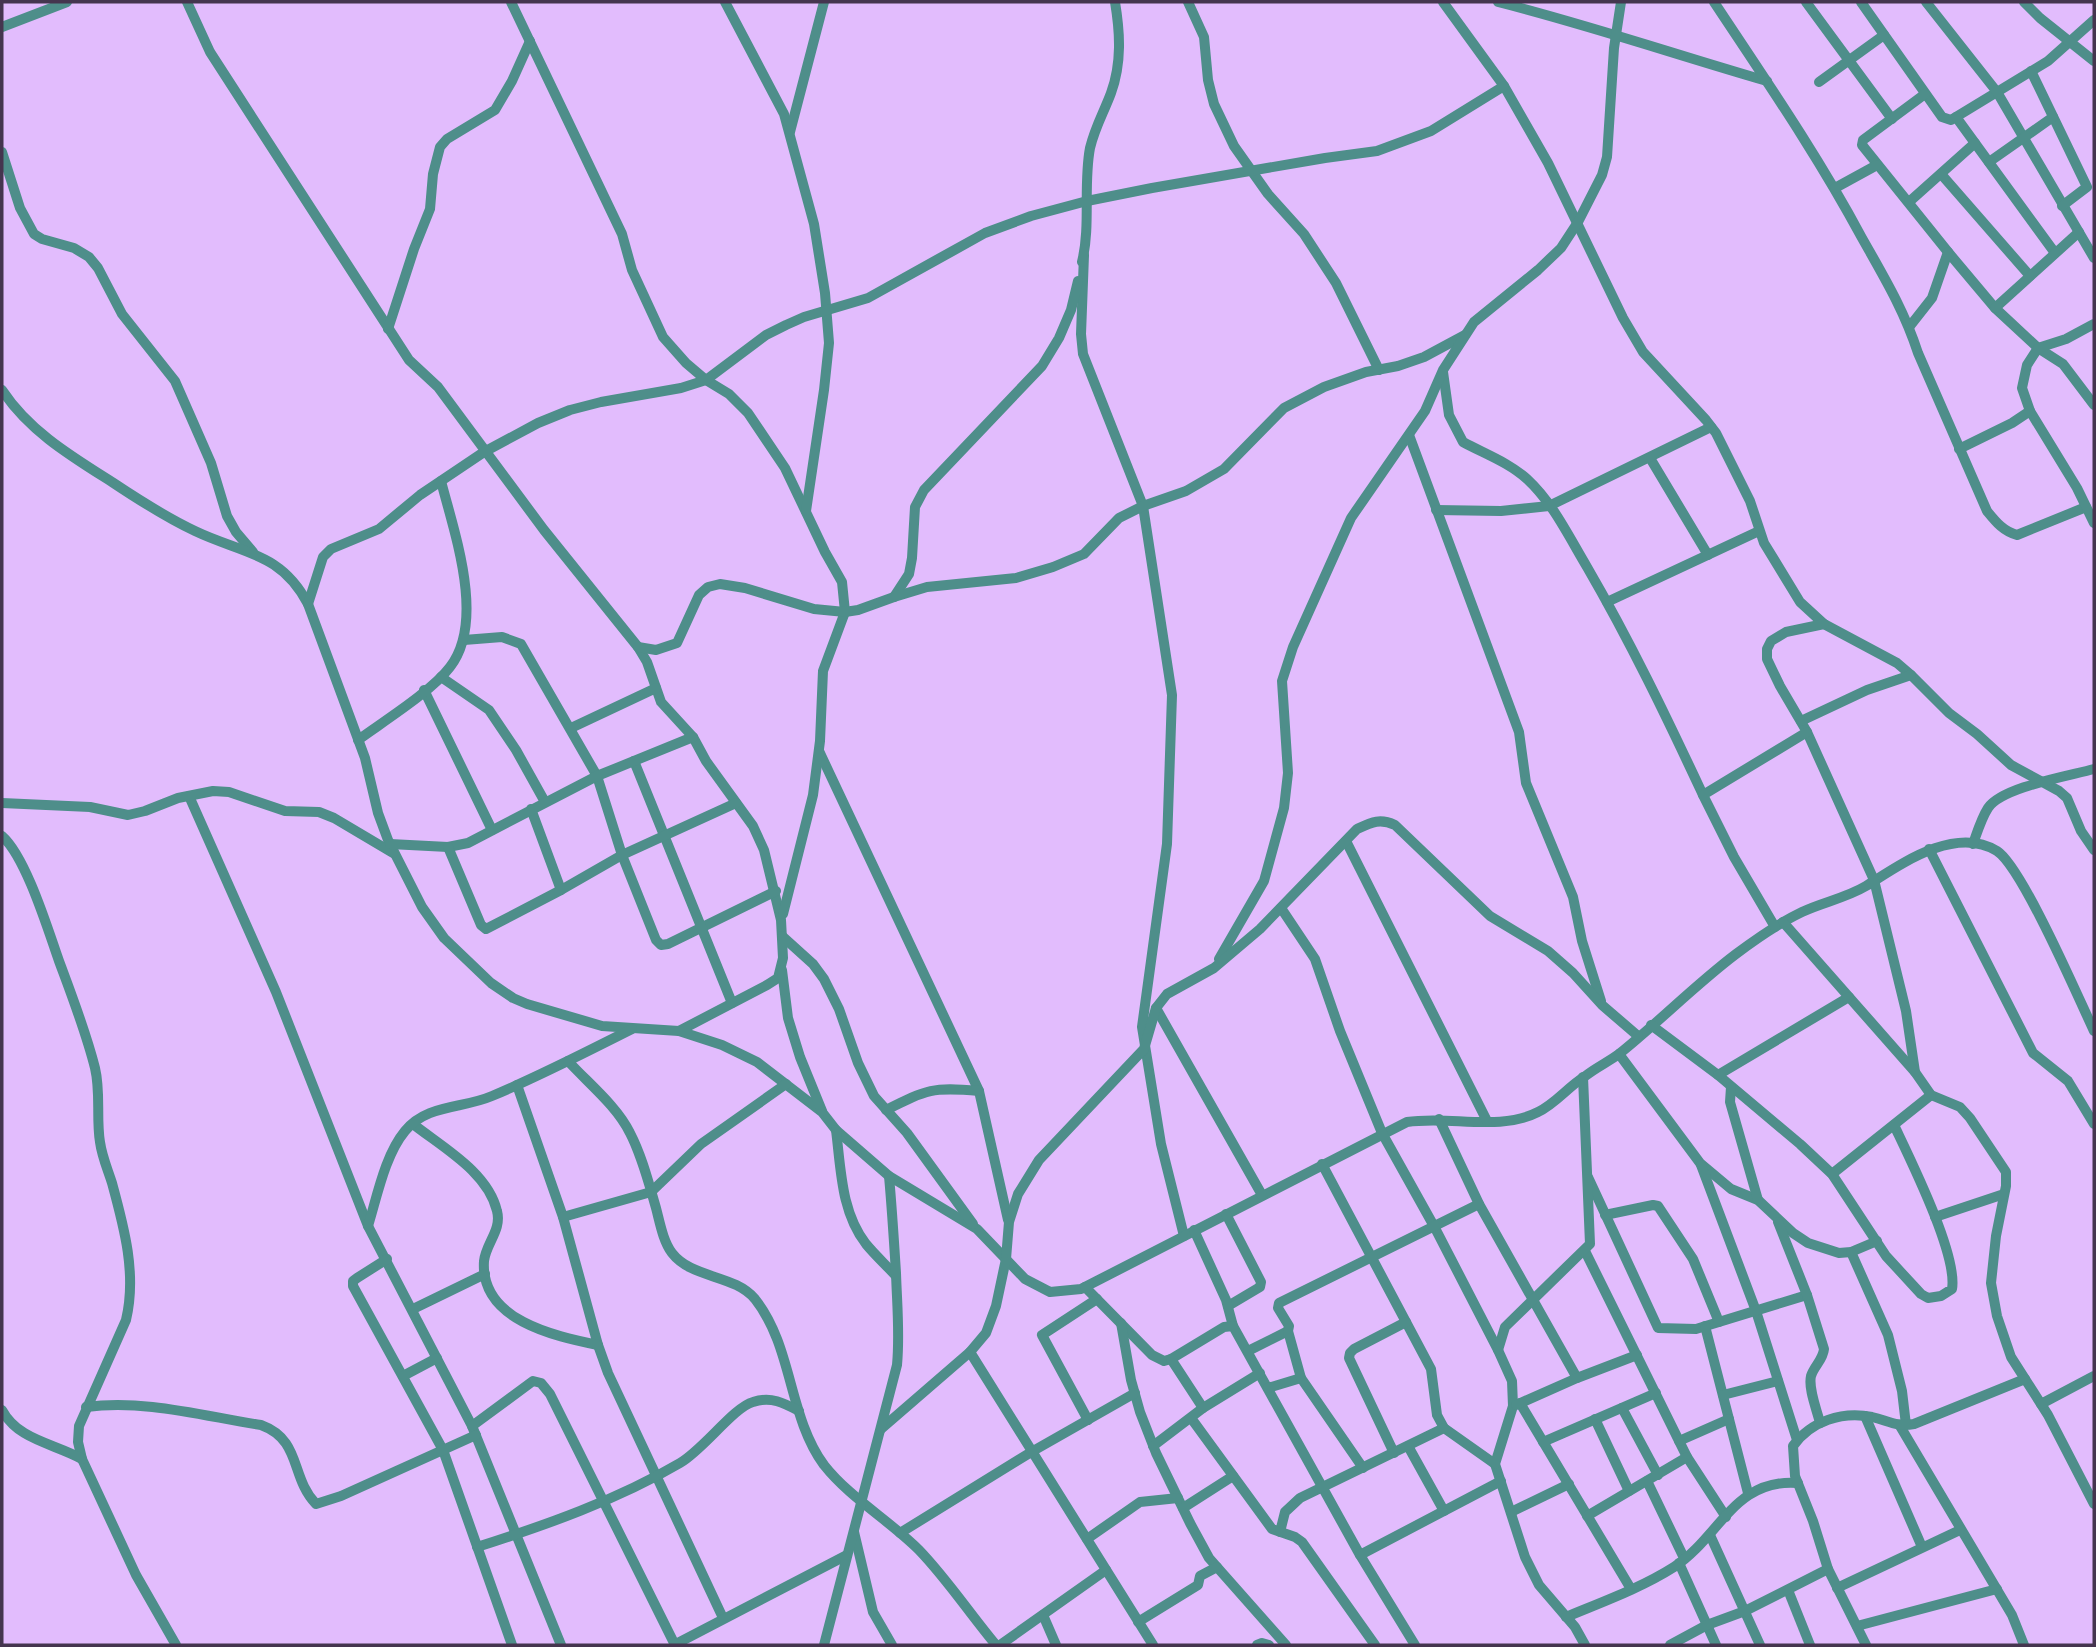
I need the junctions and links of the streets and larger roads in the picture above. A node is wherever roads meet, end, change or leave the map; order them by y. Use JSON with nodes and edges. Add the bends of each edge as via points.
{"nodes":[{"id":1,"x":66,"y":2,"type":"edge"},
{"id":2,"x":187,"y":2,"type":"edge"},
{"id":3,"x":511,"y":2,"type":"edge"},
{"id":4,"x":725,"y":2,"type":"edge"},
{"id":5,"x":824,"y":2,"type":"edge"},
{"id":6,"x":1115,"y":2,"type":"edge"},
{"id":7,"x":1188,"y":2,"type":"edge"},
{"id":8,"x":1443,"y":2,"type":"edge"},
{"id":9,"x":1498,"y":2,"type":"edge"},
{"id":10,"x":1621,"y":2,"type":"edge"},
{"id":11,"x":1714,"y":2,"type":"edge"},
{"id":12,"x":1806,"y":2,"type":"edge"},
{"id":13,"x":1861,"y":2,"type":"edge"},
{"id":14,"x":1926,"y":2,"type":"edge"},
{"id":15,"x":2024,"y":2,"type":"edge"},
{"id":16,"x":2094,"y":20,"type":"edge"},
{"id":17,"x":2,"y":27,"type":"edge"},
{"id":18,"x":1616,"y":34,"type":"junction"},
{"id":19,"x":1884,"y":35,"type":"junction"},
{"id":20,"x":530,"y":41,"type":"junction"},
{"id":21,"x":2071,"y":41,"type":"junction"},
{"id":22,"x":1849,"y":60,"type":"junction"},
{"id":23,"x":2094,"y":61,"type":"edge"},
{"id":24,"x":2031,"y":71,"type":"junction"},
{"id":25,"x":1767,"y":81,"type":"junction"},
{"id":26,"x":1819,"y":82,"type":"dead end"},
{"id":27,"x":1504,"y":86,"type":"junction"},
{"id":28,"x":1997,"y":92,"type":"junction"},
{"id":29,"x":1925,"y":94,"type":"junction"},
{"id":30,"x":1956,"y":117,"type":"junction"},
{"id":31,"x":2053,"y":117,"type":"junction"},
{"id":32,"x":1892,"y":119,"type":"junction"},
{"id":33,"x":790,"y":132,"type":"junction"},
{"id":34,"x":2023,"y":137,"type":"junction"},
{"id":35,"x":1975,"y":143,"type":"junction"},
{"id":36,"x":2,"y":152,"type":"edge"},
{"id":37,"x":1989,"y":162,"type":"junction"},
{"id":38,"x":1877,"y":165,"type":"junction"},
{"id":39,"x":1252,"y":172,"type":"junction"},
{"id":40,"x":1941,"y":174,"type":"junction"},
{"id":41,"x":1835,"y":188,"type":"junction"},
{"id":42,"x":1087,"y":201,"type":"junction"},
{"id":43,"x":1909,"y":202,"type":"junction"},
{"id":44,"x":2062,"y":206,"type":"junction"},
{"id":45,"x":1578,"y":222,"type":"junction"},
{"id":46,"x":2079,"y":232,"type":"junction"},
{"id":47,"x":1948,"y":252,"type":"junction"},
{"id":48,"x":2055,"y":253,"type":"junction"},
{"id":49,"x":1084,"y":255,"type":"junction"},
{"id":50,"x":2094,"y":258,"type":"edge"},
{"id":51,"x":2030,"y":276,"type":"junction"},
{"id":52,"x":1995,"y":308,"type":"junction"},
{"id":53,"x":826,"y":310,"type":"junction"},
{"id":54,"x":2094,"y":324,"type":"edge"},
{"id":55,"x":1910,"y":326,"type":"junction"},
{"id":56,"x":388,"y":329,"type":"junction"},
{"id":57,"x":1465,"y":335,"type":"junction"},
{"id":58,"x":2038,"y":348,"type":"junction"},
{"id":59,"x":1378,"y":370,"type":"junction"},
{"id":60,"x":1443,"y":370,"type":"junction"},
{"id":61,"x":706,"y":380,"type":"junction"},
{"id":62,"x":2,"y":390,"type":"edge"},
{"id":63,"x":2094,"y":405,"type":"edge"},
{"id":64,"x":2030,"y":411,"type":"junction"},
{"id":65,"x":1712,"y":427,"type":"junction"},
{"id":66,"x":1409,"y":435,"type":"junction"},
{"id":67,"x":1959,"y":449,"type":"junction"},
{"id":68,"x":484,"y":452,"type":"junction"},
{"id":69,"x":1650,"y":458,"type":"junction"},
{"id":70,"x":441,"y":481,"type":"junction"},
{"id":71,"x":1143,"y":506,"type":"junction"},
{"id":72,"x":1549,"y":506,"type":"junction"},
{"id":73,"x":2086,"y":507,"type":"junction"},
{"id":74,"x":1436,"y":510,"type":"junction"},
{"id":75,"x":806,"y":512,"type":"junction"},
{"id":76,"x":2094,"y":523,"type":"edge"},
{"id":77,"x":1759,"y":531,"type":"junction"},
{"id":78,"x":1708,"y":555,"type":"junction"},
{"id":79,"x":258,"y":556,"type":"junction"},
{"id":80,"x":894,"y":597,"type":"junction"},
{"id":81,"x":1607,"y":602,"type":"junction"},
{"id":82,"x":308,"y":604,"type":"junction"},
{"id":83,"x":845,"y":612,"type":"junction"},
{"id":84,"x":1824,"y":624,"type":"junction"},
{"id":85,"x":464,"y":640,"type":"junction"},
{"id":86,"x":638,"y":646,"type":"junction"},
{"id":87,"x":1911,"y":674,"type":"junction"},
{"id":88,"x":441,"y":677,"type":"junction"},
{"id":89,"x":656,"y":688,"type":"junction"},
{"id":90,"x":424,"y":690,"type":"junction"},
{"id":91,"x":1801,"y":721,"type":"junction"},
{"id":92,"x":571,"y":728,"type":"junction"},
{"id":93,"x":1807,"y":732,"type":"junction"},
{"id":94,"x":693,"y":737,"type":"junction"},
{"id":95,"x":358,"y":740,"type":"junction"},
{"id":96,"x":818,"y":751,"type":"junction"},
{"id":97,"x":634,"y":761,"type":"junction"},
{"id":98,"x":2094,"y":769,"type":"edge"},
{"id":99,"x":597,"y":776,"type":"junction"},
{"id":100,"x":2045,"y":782,"type":"junction"},
{"id":101,"x":1703,"y":795,"type":"junction"},
{"id":102,"x":189,"y":796,"type":"junction"},
{"id":103,"x":545,"y":802,"type":"junction"},
{"id":104,"x":2,"y":803,"type":"edge"},
{"id":105,"x":736,"y":803,"type":"junction"},
{"id":106,"x":531,"y":809,"type":"junction"},
{"id":107,"x":492,"y":830,"type":"junction"},
{"id":108,"x":665,"y":835,"type":"junction"},
{"id":109,"x":3,"y":836,"type":"edge"},
{"id":110,"x":1346,"y":841,"type":"junction"},
{"id":111,"x":1973,"y":844,"type":"junction"},
{"id":112,"x":448,"y":847,"type":"junction"},
{"id":113,"x":393,"y":849,"type":"junction"},
{"id":114,"x":1929,"y":849,"type":"junction"},
{"id":115,"x":2094,"y":850,"type":"edge"},
{"id":116,"x":622,"y":855,"type":"junction"},
{"id":117,"x":1874,"y":880,"type":"junction"},
{"id":118,"x":561,"y":890,"type":"junction"},
{"id":119,"x":776,"y":891,"type":"junction"},
{"id":120,"x":1281,"y":908,"type":"junction"},
{"id":121,"x":781,"y":920,"type":"junction"},
{"id":122,"x":1779,"y":925,"type":"junction"},
{"id":123,"x":703,"y":927,"type":"junction"},
{"id":124,"x":782,"y":936,"type":"junction"},
{"id":125,"x":1214,"y":968,"type":"junction"},
{"id":126,"x":782,"y":970,"type":"junction"},
{"id":127,"x":1849,"y":997,"type":"junction"},
{"id":128,"x":732,"y":1003,"type":"junction"},
{"id":129,"x":1602,"y":1005,"type":"junction"},
{"id":130,"x":1156,"y":1008,"type":"junction"},
{"id":131,"x":1651,"y":1025,"type":"junction"},
{"id":132,"x":632,"y":1029,"type":"junction"},
{"id":133,"x":679,"y":1031,"type":"junction"},
{"id":134,"x":2094,"y":1031,"type":"edge"},
{"id":135,"x":1638,"y":1036,"type":"junction"},
{"id":136,"x":1144,"y":1049,"type":"junction"},
{"id":137,"x":1619,"y":1054,"type":"junction"},
{"id":138,"x":568,"y":1061,"type":"junction"},
{"id":139,"x":1915,"y":1072,"type":"junction"},
{"id":140,"x":1718,"y":1075,"type":"junction"},
{"id":141,"x":1583,"y":1077,"type":"junction"},
{"id":142,"x":786,"y":1084,"type":"junction"},
{"id":143,"x":517,"y":1085,"type":"junction"},
{"id":144,"x":1731,"y":1087,"type":"junction"},
{"id":145,"x":979,"y":1091,"type":"junction"},
{"id":146,"x":1931,"y":1095,"type":"junction"},
{"id":147,"x":886,"y":1110,"type":"junction"},
{"id":148,"x":822,"y":1112,"type":"junction"},
{"id":149,"x":1439,"y":1119,"type":"junction"},
{"id":150,"x":1487,"y":1121,"type":"junction"},
{"id":151,"x":413,"y":1124,"type":"junction"},
{"id":152,"x":2094,"y":1124,"type":"edge"},
{"id":153,"x":1894,"y":1125,"type":"junction"},
{"id":154,"x":836,"y":1130,"type":"junction"},
{"id":155,"x":1382,"y":1133,"type":"junction"},
{"id":156,"x":1700,"y":1163,"type":"junction"},
{"id":157,"x":1322,"y":1164,"type":"junction"},
{"id":158,"x":1832,"y":1174,"type":"junction"},
{"id":159,"x":889,"y":1176,"type":"junction"},
{"id":160,"x":1588,"y":1177,"type":"junction"},
{"id":161,"x":651,"y":1192,"type":"junction"},
{"id":162,"x":2004,"y":1194,"type":"junction"},
{"id":163,"x":1262,"y":1195,"type":"junction"},
{"id":164,"x":1758,"y":1200,"type":"junction"},
{"id":165,"x":1479,"y":1204,"type":"junction"},
{"id":166,"x":1226,"y":1214,"type":"junction"},
{"id":167,"x":1605,"y":1215,"type":"junction"},
{"id":168,"x":563,"y":1217,"type":"junction"},
{"id":169,"x":1935,"y":1217,"type":"junction"},
{"id":170,"x":1777,"y":1219,"type":"junction"},
{"id":171,"x":1009,"y":1222,"type":"junction"},
{"id":172,"x":369,"y":1226,"type":"junction"},
{"id":173,"x":1435,"y":1228,"type":"junction"},
{"id":174,"x":977,"y":1229,"type":"junction"},
{"id":175,"x":1189,"y":1233,"type":"junction"},
{"id":176,"x":1877,"y":1241,"type":"junction"},
{"id":177,"x":1586,"y":1251,"type":"junction"},
{"id":178,"x":1851,"y":1252,"type":"junction"},
{"id":179,"x":1371,"y":1258,"type":"junction"},
{"id":180,"x":387,"y":1259,"type":"junction"},
{"id":181,"x":1006,"y":1259,"type":"junction"},
{"id":182,"x":485,"y":1274,"type":"junction"},
{"id":183,"x":896,"y":1276,"type":"junction"},
{"id":184,"x":1085,"y":1287,"type":"junction"},
{"id":185,"x":1807,"y":1295,"type":"junction"},
{"id":186,"x":1534,"y":1299,"type":"junction"},
{"id":187,"x":1097,"y":1300,"type":"junction"},
{"id":188,"x":1228,"y":1306,"type":"junction"},
{"id":189,"x":412,"y":1309,"type":"junction"},
{"id":190,"x":1756,"y":1311,"type":"junction"},
{"id":191,"x":1406,"y":1322,"type":"junction"},
{"id":192,"x":1719,"y":1322,"type":"junction"},
{"id":193,"x":1121,"y":1323,"type":"junction"},
{"id":194,"x":1233,"y":1326,"type":"junction"},
{"id":195,"x":1705,"y":1326,"type":"junction"},
{"id":196,"x":1288,"y":1332,"type":"junction"},
{"id":197,"x":598,"y":1345,"type":"junction"},
{"id":198,"x":1498,"y":1350,"type":"junction"},
{"id":199,"x":1248,"y":1351,"type":"junction"},
{"id":200,"x":970,"y":1352,"type":"junction"},
{"id":201,"x":1637,"y":1355,"type":"junction"},
{"id":202,"x":437,"y":1358,"type":"junction"},
{"id":203,"x":1171,"y":1359,"type":"junction"},
{"id":204,"x":1260,"y":1373,"type":"junction"},
{"id":205,"x":403,"y":1376,"type":"junction"},
{"id":206,"x":2094,"y":1376,"type":"edge"},
{"id":207,"x":1301,"y":1378,"type":"junction"},
{"id":208,"x":1577,"y":1378,"type":"junction"},
{"id":209,"x":2025,"y":1379,"type":"junction"},
{"id":210,"x":1778,"y":1381,"type":"junction"},
{"id":211,"x":1268,"y":1388,"type":"junction"},
{"id":212,"x":1135,"y":1393,"type":"junction"},
{"id":213,"x":1656,"y":1393,"type":"junction"},
{"id":214,"x":1723,"y":1395,"type":"junction"},
{"id":215,"x":1516,"y":1404,"type":"junction"},
{"id":216,"x":2041,"y":1404,"type":"junction"},
{"id":217,"x":86,"y":1407,"type":"junction"},
{"id":218,"x":1203,"y":1408,"type":"junction"},
{"id":219,"x":1622,"y":1408,"type":"junction"},
{"id":220,"x":2,"y":1410,"type":"edge"},
{"id":221,"x":799,"y":1411,"type":"junction"},
{"id":222,"x":1866,"y":1416,"type":"junction"},
{"id":223,"x":1191,"y":1418,"type":"junction"},
{"id":224,"x":1595,"y":1419,"type":"junction"},
{"id":225,"x":1729,"y":1419,"type":"junction"},
{"id":226,"x":1088,"y":1420,"type":"junction"},
{"id":227,"x":1820,"y":1423,"type":"junction"},
{"id":228,"x":1903,"y":1426,"type":"junction"},
{"id":229,"x":1444,"y":1427,"type":"junction"},
{"id":230,"x":881,"y":1429,"type":"junction"},
{"id":231,"x":474,"y":1430,"type":"junction"},
{"id":232,"x":1797,"y":1440,"type":"junction"},
{"id":233,"x":1679,"y":1441,"type":"junction"},
{"id":234,"x":1543,"y":1442,"type":"junction"},
{"id":235,"x":1153,"y":1446,"type":"junction"},
{"id":236,"x":1408,"y":1446,"type":"junction"},
{"id":237,"x":443,"y":1450,"type":"junction"},
{"id":238,"x":1033,"y":1451,"type":"junction"},
{"id":239,"x":1394,"y":1453,"type":"junction"},
{"id":240,"x":1688,"y":1457,"type":"junction"},
{"id":241,"x":82,"y":1459,"type":"junction"},
{"id":242,"x":1495,"y":1464,"type":"junction"},
{"id":243,"x":1363,"y":1468,"type":"junction"},
{"id":244,"x":657,"y":1475,"type":"junction"},
{"id":245,"x":1658,"y":1475,"type":"junction"},
{"id":246,"x":1233,"y":1476,"type":"junction"},
{"id":247,"x":1501,"y":1481,"type":"junction"},
{"id":248,"x":1647,"y":1481,"type":"junction"},
{"id":249,"x":1798,"y":1483,"type":"junction"},
{"id":250,"x":1569,"y":1484,"type":"junction"},
{"id":251,"x":1322,"y":1488,"type":"junction"},
{"id":252,"x":1629,"y":1491,"type":"junction"},
{"id":253,"x":1748,"y":1493,"type":"junction"},
{"id":254,"x":602,"y":1501,"type":"junction"},
{"id":255,"x":861,"y":1501,"type":"junction"},
{"id":256,"x":1180,"y":1503,"type":"junction"},
{"id":257,"x":2094,"y":1504,"type":"edge"},
{"id":258,"x":1444,"y":1511,"type":"junction"},
{"id":259,"x":1511,"y":1512,"type":"junction"},
{"id":260,"x":1587,"y":1516,"type":"junction"},
{"id":261,"x":1726,"y":1517,"type":"junction"},
{"id":262,"x":854,"y":1530,"type":"junction"},
{"id":263,"x":1960,"y":1530,"type":"junction"},
{"id":264,"x":1280,"y":1532,"type":"junction"},
{"id":265,"x":900,"y":1533,"type":"junction"},
{"id":266,"x":515,"y":1535,"type":"junction"},
{"id":267,"x":1710,"y":1535,"type":"junction"},
{"id":268,"x":1087,"y":1539,"type":"junction"},
{"id":269,"x":477,"y":1547,"type":"junction"},
{"id":270,"x":1922,"y":1547,"type":"junction"},
{"id":271,"x":847,"y":1555,"type":"junction"},
{"id":272,"x":1360,"y":1555,"type":"junction"},
{"id":273,"x":1681,"y":1561,"type":"junction"},
{"id":274,"x":1217,"y":1567,"type":"junction"},
{"id":275,"x":1828,"y":1569,"type":"junction"},
{"id":276,"x":1106,"y":1570,"type":"junction"},
{"id":277,"x":1837,"y":1588,"type":"junction"},
{"id":278,"x":1631,"y":1589,"type":"junction"},
{"id":279,"x":1997,"y":1589,"type":"junction"},
{"id":280,"x":1788,"y":1590,"type":"junction"},
{"id":281,"x":1745,"y":1611,"type":"junction"},
{"id":282,"x":1043,"y":1615,"type":"junction"},
{"id":283,"x":723,"y":1618,"type":"junction"},
{"id":284,"x":1566,"y":1618,"type":"junction"},
{"id":285,"x":1138,"y":1622,"type":"junction"},
{"id":286,"x":1707,"y":1625,"type":"junction"},
{"id":287,"x":1857,"y":1626,"type":"junction"},
{"id":288,"x":1149,"y":1644,"type":"edge"},
{"id":289,"x":176,"y":1645,"type":"edge"},
{"id":290,"x":512,"y":1645,"type":"edge"},
{"id":291,"x":561,"y":1645,"type":"edge"},
{"id":292,"x":674,"y":1645,"type":"edge"},
{"id":293,"x":824,"y":1645,"type":"edge"},
{"id":294,"x":892,"y":1645,"type":"edge"},
{"id":295,"x":998,"y":1645,"type":"edge"},
{"id":296,"x":1056,"y":1645,"type":"edge"},
{"id":297,"x":1257,"y":1645,"type":"edge"},
{"id":298,"x":1269,"y":1645,"type":"edge"},
{"id":299,"x":1286,"y":1645,"type":"edge"},
{"id":300,"x":1375,"y":1645,"type":"edge"},
{"id":301,"x":1415,"y":1645,"type":"edge"},
{"id":302,"x":1585,"y":1645,"type":"edge"},
{"id":303,"x":1670,"y":1645,"type":"edge"},
{"id":304,"x":1717,"y":1645,"type":"edge"},
{"id":305,"x":1760,"y":1645,"type":"edge"},
{"id":306,"x":1810,"y":1645,"type":"edge"},
{"id":307,"x":1866,"y":1645,"type":"edge"},
{"id":308,"x":2024,"y":1645,"type":"edge"}],
"edges":[{"from":1,"to":17,"type":"street"},
{"from":2,"to":56,"type":"street","via":[[210,52]]},
{"from":3,"to":20,"type":"street"},
{"from":4,"to":33,"type":"street"},
{"from":5,"to":33,"type":"street"},
{"from":6,"to":42,"type":"street","via":[[1118,68],[1090,150]]},
{"from":7,"to":39,"type":"street","via":[[1204,37],[1214,104]]},
{"from":8,"to":27,"type":"street"},
{"from":9,"to":18,"type":"street"},
{"from":10,"to":18,"type":"street"},
{"from":11,"to":25,"type":"street"},
{"from":12,"to":22,"type":"street"},
{"from":13,"to":19,"type":"street"},
{"from":14,"to":28,"type":"street"},
{"from":15,"to":21,"type":"street"},
{"from":16,"to":21,"type":"street"},
{"from":18,"to":25,"type":"street"},
{"from":18,"to":45,"type":"street","via":[[1607,157]]},
{"from":19,"to":22,"type":"street"},
{"from":19,"to":29,"type":"street"},
{"from":20,"to":56,"type":"street","via":[[495,110],[440,147],[430,209]]},
{"from":20,"to":61,"type":"street","via":[[622,234],[632,270],[663,337]]},
{"from":21,"to":23,"type":"street"},
{"from":21,"to":24,"type":"street"},
{"from":22,"to":26,"type":"street"},
{"from":22,"to":32,"type":"street"},
{"from":24,"to":28,"type":"street"},
{"from":24,"to":31,"type":"street"},
{"from":25,"to":41,"type":"street"},
{"from":27,"to":39,"type":"street","via":[[1441,126],[1402,143]]},
{"from":27,"to":45,"type":"street"},
{"from":28,"to":30,"type":"street"},
{"from":28,"to":34,"type":"street"},
{"from":29,"to":30,"type":"street","via":[[1942,117]]},
{"from":29,"to":32,"type":"street"},
{"from":30,"to":35,"type":"street"},
{"from":31,"to":34,"type":"street"},
{"from":31,"to":44,"type":"street","via":[[2087,188]]},
{"from":32,"to":38,"type":"street","via":[[1862,142]]},
{"from":33,"to":53,"type":"street","via":[[814,224]]},
{"from":34,"to":37,"type":"street"},
{"from":34,"to":44,"type":"street"},
{"from":35,"to":37,"type":"street"},
{"from":35,"to":40,"type":"street"},
{"from":36,"to":79,"type":"street","via":[[20,208],[34,234],[89,257],[122,314],[174,381],[211,463],[228,516]]},
{"from":37,"to":48,"type":"street"},
{"from":38,"to":41,"type":"street"},
{"from":38,"to":43,"type":"street"},
{"from":39,"to":42,"type":"street"},
{"from":39,"to":59,"type":"street","via":[[1304,234],[1336,283]]},
{"from":40,"to":43,"type":"street"},
{"from":40,"to":51,"type":"street"},
{"from":41,"to":55,"type":"street"},
{"from":42,"to":49,"type":"street"},
{"from":42,"to":53,"type":"street","via":[[985,233],[868,298]]},
{"from":43,"to":47,"type":"street"},
{"from":44,"to":46,"type":"street"},
{"from":45,"to":57,"type":"street","via":[[1561,248],[1474,322]]},
{"from":45,"to":65,"type":"street","via":[[1643,352]]},
{"from":46,"to":48,"type":"street"},
{"from":46,"to":50,"type":"street"},
{"from":47,"to":52,"type":"street"},
{"from":47,"to":55,"type":"street","via":[[1932,298]]},
{"from":48,"to":51,"type":"street"},
{"from":49,"to":71,"type":"street","via":[[1083,354]]},
{"from":49,"to":80,"type":"street","via":[[1071,310],[1042,366],[924,490],[915,507],[909,574]]},
{"from":51,"to":52,"type":"street"},
{"from":52,"to":58,"type":"street"},
{"from":53,"to":61,"type":"street","via":[[766,335]]},
{"from":53,"to":75,"type":"street","via":[[826,378]]},
{"from":54,"to":58,"type":"street"},
{"from":55,"to":67,"type":"street"},
{"from":56,"to":68,"type":"street","via":[[409,360],[450,402]]},
{"from":57,"to":59,"type":"street","via":[[1424,356]]},
{"from":57,"to":60,"type":"street"},
{"from":58,"to":63,"type":"street","via":[[2063,364]]},
{"from":58,"to":64,"type":"street","via":[[2023,377]]},
{"from":59,"to":71,"type":"street","via":[[1324,387],[1284,408],[1224,469],[1186,491]]},
{"from":60,"to":66,"type":"street"},
{"from":60,"to":72,"type":"street","via":[[1449,415],[1462,442],[1497,457],[1526,478]]},
{"from":61,"to":68,"type":"street","via":[[570,410]]},
{"from":61,"to":75,"type":"street","via":[[748,413],[785,468]]},
{"from":62,"to":79,"type":"street","via":[[21,414],[74,460],[153,510]]},
{"from":64,"to":67,"type":"street"},
{"from":64,"to":73,"type":"street"},
{"from":65,"to":69,"type":"street"},
{"from":65,"to":77,"type":"street","via":[[1756,514]]},
{"from":66,"to":74,"type":"street"},
{"from":66,"to":125,"type":"street","via":[[1346,526],[1293,648],[1282,681],[1288,773],[1284,808],[1264,881]]},
{"from":67,"to":73,"type":"street","via":[[1987,511],[2008,532],[2017,535]]},
{"from":68,"to":70,"type":"street"},
{"from":68,"to":86,"type":"street"},
{"from":69,"to":72,"type":"street"},
{"from":69,"to":78,"type":"street"},
{"from":70,"to":82,"type":"street","via":[[369,535],[331,549],[323,557]]},
{"from":70,"to":85,"type":"street","via":[[466,584]]},
{"from":71,"to":80,"type":"street","via":[[1119,518],[1084,554],[1053,567],[1016,578],[928,587]]},
{"from":71,"to":136,"type":"street","via":[[1172,695],[1167,844],[1144,1005]]},
{"from":72,"to":74,"type":"street"},
{"from":72,"to":81,"type":"street"},
{"from":73,"to":76,"type":"street"},
{"from":74,"to":129,"type":"street","via":[[1518,732],[1526,783],[1573,897]]},
{"from":75,"to":83,"type":"street","via":[[842,582]]},
{"from":77,"to":78,"type":"street"},
{"from":77,"to":84,"type":"street","via":[[1800,602]]},
{"from":78,"to":81,"type":"street"},
{"from":79,"to":82,"type":"street","via":[[289,575]]},
{"from":80,"to":83,"type":"street"},
{"from":81,"to":101,"type":"street"},
{"from":82,"to":95,"type":"street"},
{"from":83,"to":86,"type":"street","via":[[814,609],[720,584],[699,595],[677,643],[656,650]]},
{"from":83,"to":96,"type":"street","via":[[823,671]]},
{"from":84,"to":87,"type":"street"},
{"from":84,"to":91,"type":"street","via":[[1786,632],[1767,649],[1767,659]]},
{"from":85,"to":88,"type":"street"},
{"from":85,"to":92,"type":"street","via":[[502,637],[521,644]]},
{"from":86,"to":89,"type":"street"},
{"from":87,"to":91,"type":"street"},
{"from":87,"to":100,"type":"street","via":[[2011,765]]},
{"from":88,"to":90,"type":"street"},
{"from":88,"to":103,"type":"street","via":[[489,710]]},
{"from":89,"to":92,"type":"street"},
{"from":89,"to":94,"type":"street","via":[[661,702]]},
{"from":90,"to":95,"type":"street"},
{"from":90,"to":107,"type":"street"},
{"from":91,"to":93,"type":"street"},
{"from":92,"to":99,"type":"street"},
{"from":93,"to":101,"type":"street"},
{"from":93,"to":117,"type":"street"},
{"from":94,"to":97,"type":"street"},
{"from":94,"to":105,"type":"street"},
{"from":95,"to":113,"type":"street"},
{"from":96,"to":121,"type":"street","via":[[813,795]]},
{"from":96,"to":145,"type":"street"},
{"from":97,"to":99,"type":"street"},
{"from":97,"to":108,"type":"street"},
{"from":98,"to":100,"type":"street"},
{"from":99,"to":103,"type":"street"},
{"from":99,"to":116,"type":"street"},
{"from":100,"to":111,"type":"street","via":[[1996,800],[1987,808]]},
{"from":100,"to":115,"type":"street","via":[[2067,798]]},
{"from":101,"to":122,"type":"street","via":[[1734,857]]},
{"from":102,"to":104,"type":"street","via":[[128,815],[90,807]]},
{"from":102,"to":113,"type":"street","via":[[213,790],[285,811],[319,812]]},
{"from":102,"to":172,"type":"street","via":[[276,992]]},
{"from":103,"to":106,"type":"street"},
{"from":105,"to":108,"type":"street"},
{"from":105,"to":119,"type":"street","via":[[754,826]]},
{"from":106,"to":107,"type":"street"},
{"from":106,"to":118,"type":"street"},
{"from":107,"to":112,"type":"street"},
{"from":108,"to":116,"type":"street"},
{"from":108,"to":123,"type":"street"},
{"from":109,"to":217,"type":"street","via":[[40,909],[95,1069],[100,1143],[131,1276],[126,1320]]},
{"from":110,"to":120,"type":"street"},
{"from":110,"to":129,"type":"street","via":[[1374,821],[1395,825],[1490,916],[1548,951]]},
{"from":110,"to":150,"type":"street"},
{"from":111,"to":114,"type":"street"},
{"from":111,"to":134,"type":"street","via":[[1997,851],[2024,886]]},
{"from":112,"to":113,"type":"street"},
{"from":112,"to":118,"type":"street","via":[[486,929]]},
{"from":113,"to":132,"type":"street","via":[[444,938],[491,983],[527,1004],[602,1026]]},
{"from":114,"to":117,"type":"street"},
{"from":114,"to":152,"type":"street","via":[[2033,1053],[2068,1081]]},
{"from":116,"to":118,"type":"street"},
{"from":116,"to":123,"type":"street","via":[[661,945]]},
{"from":117,"to":122,"type":"street"},
{"from":117,"to":139,"type":"street"},
{"from":119,"to":121,"type":"street"},
{"from":119,"to":123,"type":"street"},
{"from":120,"to":125,"type":"street"},
{"from":120,"to":155,"type":"street","via":[[1315,959]]},
{"from":121,"to":124,"type":"street"},
{"from":122,"to":127,"type":"street"},
{"from":122,"to":131,"type":"street","via":[[1736,954]]},
{"from":123,"to":128,"type":"street"},
{"from":124,"to":126,"type":"street"},
{"from":124,"to":147,"type":"street","via":[[824,979],[858,1063]]},
{"from":125,"to":130,"type":"street","via":[[1167,994]]},
{"from":126,"to":128,"type":"street","via":[[778,978]]},
{"from":126,"to":148,"type":"street","via":[[788,1018]]},
{"from":127,"to":139,"type":"street"},
{"from":127,"to":140,"type":"street"},
{"from":128,"to":133,"type":"street"},
{"from":129,"to":135,"type":"street"},
{"from":130,"to":136,"type":"street"},
{"from":130,"to":163,"type":"street"},
{"from":131,"to":135,"type":"street"},
{"from":131,"to":140,"type":"street"},
{"from":132,"to":133,"type":"street"},
{"from":132,"to":138,"type":"street"},
{"from":133,"to":142,"type":"street","via":[[757,1062]]},
{"from":135,"to":137,"type":"street"},
{"from":136,"to":171,"type":"street","via":[[1040,1160],[1018,1194]]},
{"from":136,"to":175,"type":"street","via":[[1161,1143]]},
{"from":137,"to":141,"type":"street"},
{"from":137,"to":156,"type":"street"},
{"from":138,"to":143,"type":"street"},
{"from":138,"to":161,"type":"street","via":[[630,1132]]},
{"from":139,"to":146,"type":"street"},
{"from":140,"to":144,"type":"street"},
{"from":141,"to":150,"type":"street","via":[[1541,1111]]},
{"from":141,"to":160,"type":"street"},
{"from":142,"to":148,"type":"street"},
{"from":142,"to":161,"type":"street","via":[[701,1144]]},
{"from":143,"to":151,"type":"street","via":[[471,1103],[440,1108]]},
{"from":143,"to":168,"type":"street"},
{"from":144,"to":158,"type":"street"},
{"from":144,"to":164,"type":"street","via":[[1730,1102]]},
{"from":145,"to":147,"type":"street","via":[[924,1091]]},
{"from":145,"to":171,"type":"street"},
{"from":146,"to":153,"type":"street"},
{"from":146,"to":162,"type":"street","via":[[1960,1107],[1970,1118],[2004,1167]]},
{"from":147,"to":174,"type":"street"},
{"from":148,"to":154,"type":"street"},
{"from":149,"to":150,"type":"street"},
{"from":149,"to":155,"type":"street","via":[[1407,1122]]},
{"from":149,"to":165,"type":"street"},
{"from":151,"to":172,"type":"street","via":[[404,1132],[382,1175]]},
{"from":151,"to":182,"type":"street","via":[[487,1188],[498,1226],[484,1259]]},
{"from":153,"to":158,"type":"street"},
{"from":153,"to":169,"type":"street"},
{"from":154,"to":159,"type":"street"},
{"from":154,"to":183,"type":"street","via":[[852,1219],[865,1243]]},
{"from":155,"to":157,"type":"street"},
{"from":155,"to":173,"type":"street"},
{"from":156,"to":164,"type":"street","via":[[1731,1189]]},
{"from":156,"to":190,"type":"street"},
{"from":157,"to":163,"type":"street"},
{"from":157,"to":179,"type":"street"},
{"from":158,"to":176,"type":"street"},
{"from":159,"to":174,"type":"street"},
{"from":159,"to":183,"type":"street"},
{"from":160,"to":167,"type":"street"},
{"from":160,"to":177,"type":"street","via":[[1592,1236]]},
{"from":161,"to":168,"type":"street"},
{"from":161,"to":221,"type":"street","via":[[672,1254],[692,1269],[743,1290],[766,1316]]},
{"from":162,"to":169,"type":"street"},
{"from":162,"to":209,"type":"street","via":[[1991,1283],[2004,1343]]},
{"from":163,"to":166,"type":"street"},
{"from":164,"to":170,"type":"street"},
{"from":165,"to":173,"type":"street"},
{"from":165,"to":186,"type":"street"},
{"from":166,"to":175,"type":"street"},
{"from":166,"to":188,"type":"street","via":[[1261,1282],[1261,1287]]},
{"from":167,"to":192,"type":"street","via":[[1658,1206],[1693,1259]]},
{"from":167,"to":195,"type":"street","via":[[1658,1328]]},
{"from":168,"to":197,"type":"street"},
{"from":169,"to":176,"type":"street","via":[[1953,1283],[1941,1296],[1921,1294]]},
{"from":170,"to":178,"type":"street","via":[[1808,1243]]},
{"from":170,"to":185,"type":"street"},
{"from":171,"to":181,"type":"street"},
{"from":172,"to":180,"type":"street"},
{"from":173,"to":179,"type":"street"},
{"from":173,"to":198,"type":"street"},
{"from":174,"to":181,"type":"street"},
{"from":175,"to":184,"type":"street"},
{"from":175,"to":188,"type":"street"},
{"from":176,"to":178,"type":"street"},
{"from":177,"to":186,"type":"street"},
{"from":177,"to":201,"type":"street"},
{"from":178,"to":228,"type":"street","via":[[1888,1335],[1902,1391]]},
{"from":179,"to":191,"type":"street"},
{"from":179,"to":196,"type":"street","via":[[1279,1303]]},
{"from":180,"to":189,"type":"street"},
{"from":180,"to":205,"type":"street","via":[[353,1281],[353,1286]]},
{"from":181,"to":184,"type":"street","via":[[1025,1279],[1051,1292]]},
{"from":181,"to":200,"type":"street","via":[[986,1332]]},
{"from":182,"to":189,"type":"street"},
{"from":182,"to":197,"type":"street","via":[[492,1297],[523,1321],[547,1333]]},
{"from":183,"to":230,"type":"street","via":[[897,1365]]},
{"from":184,"to":187,"type":"street"},
{"from":185,"to":190,"type":"street"},
{"from":185,"to":227,"type":"street","via":[[1824,1349],[1811,1383]]},
{"from":186,"to":198,"type":"street","via":[[1505,1327]]},
{"from":186,"to":208,"type":"street"},
{"from":187,"to":193,"type":"street"},
{"from":187,"to":226,"type":"street","via":[[1042,1335]]},
{"from":188,"to":194,"type":"street"},
{"from":189,"to":202,"type":"street"},
{"from":190,"to":192,"type":"street"},
{"from":190,"to":210,"type":"street"},
{"from":191,"to":229,"type":"street","via":[[1431,1369],[1437,1415]]},
{"from":191,"to":239,"type":"street","via":[[1354,1349],[1349,1358]]},
{"from":192,"to":195,"type":"street"},
{"from":193,"to":203,"type":"street","via":[[1152,1355]]},
{"from":193,"to":212,"type":"street"},
{"from":194,"to":199,"type":"street"},
{"from":194,"to":203,"type":"street","via":[[1223,1327]]},
{"from":195,"to":214,"type":"street"},
{"from":196,"to":199,"type":"street"},
{"from":196,"to":207,"type":"street"},
{"from":197,"to":244,"type":"street"},
{"from":198,"to":215,"type":"street"},
{"from":199,"to":204,"type":"street"},
{"from":200,"to":230,"type":"street"},
{"from":200,"to":238,"type":"street"},
{"from":201,"to":208,"type":"street"},
{"from":201,"to":213,"type":"street"},
{"from":202,"to":205,"type":"street"},
{"from":202,"to":231,"type":"street"},
{"from":203,"to":218,"type":"street"},
{"from":204,"to":211,"type":"street"},
{"from":204,"to":218,"type":"street"},
{"from":205,"to":237,"type":"street"},
{"from":206,"to":216,"type":"street"},
{"from":207,"to":211,"type":"street"},
{"from":207,"to":243,"type":"street"},
{"from":208,"to":215,"type":"street"},
{"from":209,"to":216,"type":"street"},
{"from":209,"to":228,"type":"street"},
{"from":210,"to":214,"type":"street"},
{"from":210,"to":232,"type":"street"},
{"from":211,"to":251,"type":"street"},
{"from":212,"to":226,"type":"street"},
{"from":212,"to":235,"type":"street"},
{"from":213,"to":219,"type":"street"},
{"from":213,"to":233,"type":"street"},
{"from":214,"to":225,"type":"street"},
{"from":215,"to":234,"type":"street"},
{"from":215,"to":242,"type":"street"},
{"from":216,"to":257,"type":"street"},
{"from":217,"to":237,"type":"street","via":[[149,1406],[274,1430],[285,1439],[316,1504]]},
{"from":217,"to":241,"type":"street","via":[[78,1433]]},
{"from":218,"to":223,"type":"street"},
{"from":219,"to":224,"type":"street"},
{"from":219,"to":245,"type":"street"},
{"from":220,"to":241,"type":"street","via":[[20,1432]]},
{"from":221,"to":244,"type":"street","via":[[775,1399],[752,1402],[696,1453]]},
{"from":221,"to":255,"type":"street","via":[[807,1437],[825,1466]]},
{"from":222,"to":227,"type":"street"},
{"from":222,"to":228,"type":"street"},
{"from":222,"to":270,"type":"street"},
{"from":223,"to":235,"type":"street"},
{"from":223,"to":246,"type":"street"},
{"from":224,"to":234,"type":"street"},
{"from":224,"to":252,"type":"street"},
{"from":225,"to":233,"type":"street"},
{"from":225,"to":253,"type":"street"},
{"from":226,"to":238,"type":"street"},
{"from":227,"to":232,"type":"street"},
{"from":228,"to":263,"type":"street"},
{"from":229,"to":236,"type":"street"},
{"from":229,"to":242,"type":"street"},
{"from":230,"to":255,"type":"street"},
{"from":231,"to":237,"type":"street"},
{"from":231,"to":254,"type":"street","via":[[533,1381],[541,1383]]},
{"from":231,"to":266,"type":"street"},
{"from":232,"to":249,"type":"street","via":[[1792,1457]]},
{"from":233,"to":240,"type":"street"},
{"from":234,"to":250,"type":"street"},
{"from":235,"to":256,"type":"street"},
{"from":236,"to":239,"type":"street"},
{"from":236,"to":258,"type":"street"},
{"from":237,"to":269,"type":"street"},
{"from":238,"to":265,"type":"street"},
{"from":238,"to":268,"type":"street"},
{"from":239,"to":243,"type":"street"},
{"from":240,"to":245,"type":"street"},
{"from":240,"to":261,"type":"street"},
{"from":241,"to":289,"type":"street","via":[[136,1575]]},
{"from":242,"to":247,"type":"street"},
{"from":243,"to":251,"type":"street"},
{"from":244,"to":254,"type":"street"},
{"from":244,"to":283,"type":"street"},
{"from":245,"to":248,"type":"street"},
{"from":246,"to":256,"type":"street"},
{"from":246,"to":264,"type":"street","via":[[1272,1529]]},
{"from":247,"to":258,"type":"street"},
{"from":247,"to":259,"type":"street"},
{"from":248,"to":252,"type":"street"},
{"from":248,"to":273,"type":"street"},
{"from":249,"to":253,"type":"street","via":[[1784,1482]]},
{"from":249,"to":275,"type":"street"},
{"from":250,"to":259,"type":"street"},
{"from":250,"to":260,"type":"street"},
{"from":251,"to":264,"type":"street","via":[[1300,1498],[1285,1513]]},
{"from":251,"to":272,"type":"street"},
{"from":252,"to":260,"type":"street"},
{"from":253,"to":261,"type":"street"},
{"from":254,"to":266,"type":"street"},
{"from":254,"to":292,"type":"street"},
{"from":255,"to":262,"type":"street"},
{"from":255,"to":265,"type":"street"},
{"from":256,"to":268,"type":"street","via":[[1140,1502]]},
{"from":256,"to":274,"type":"street"},
{"from":258,"to":272,"type":"street"},
{"from":259,"to":284,"type":"street","via":[[1539,1585]]},
{"from":260,"to":278,"type":"street"},
{"from":261,"to":267,"type":"street"},
{"from":262,"to":271,"type":"street"},
{"from":262,"to":294,"type":"street","via":[[873,1612]]},
{"from":263,"to":270,"type":"street"},
{"from":263,"to":279,"type":"street"},
{"from":264,"to":300,"type":"street","via":[[1302,1542]]},
{"from":265,"to":295,"type":"street"},
{"from":266,"to":269,"type":"street"},
{"from":266,"to":291,"type":"street"},
{"from":267,"to":273,"type":"street"},
{"from":267,"to":281,"type":"street"},
{"from":268,"to":276,"type":"street"},
{"from":269,"to":290,"type":"street"},
{"from":270,"to":277,"type":"street"},
{"from":271,"to":283,"type":"street"},
{"from":271,"to":293,"type":"street"},
{"from":272,"to":301,"type":"street"},
{"from":273,"to":278,"type":"street"},
{"from":273,"to":286,"type":"street"},
{"from":274,"to":285,"type":"street","via":[[1200,1576],[1198,1585]]},
{"from":274,"to":299,"type":"street"},
{"from":275,"to":277,"type":"street"},
{"from":275,"to":280,"type":"street"},
{"from":276,"to":282,"type":"street"},
{"from":276,"to":285,"type":"street"},
{"from":277,"to":287,"type":"street"},
{"from":278,"to":284,"type":"street"},
{"from":279,"to":287,"type":"street"},
{"from":279,"to":308,"type":"street"},
{"from":280,"to":281,"type":"street"},
{"from":280,"to":306,"type":"street"},
{"from":281,"to":286,"type":"street"},
{"from":281,"to":305,"type":"street"},
{"from":282,"to":295,"type":"street"},
{"from":282,"to":296,"type":"street"},
{"from":283,"to":292,"type":"street"},
{"from":284,"to":302,"type":"street"},
{"from":285,"to":288,"type":"street"},
{"from":286,"to":303,"type":"street"},
{"from":286,"to":304,"type":"street"},
{"from":287,"to":307,"type":"street"},
{"from":297,"to":298,"type":"street"}]}
